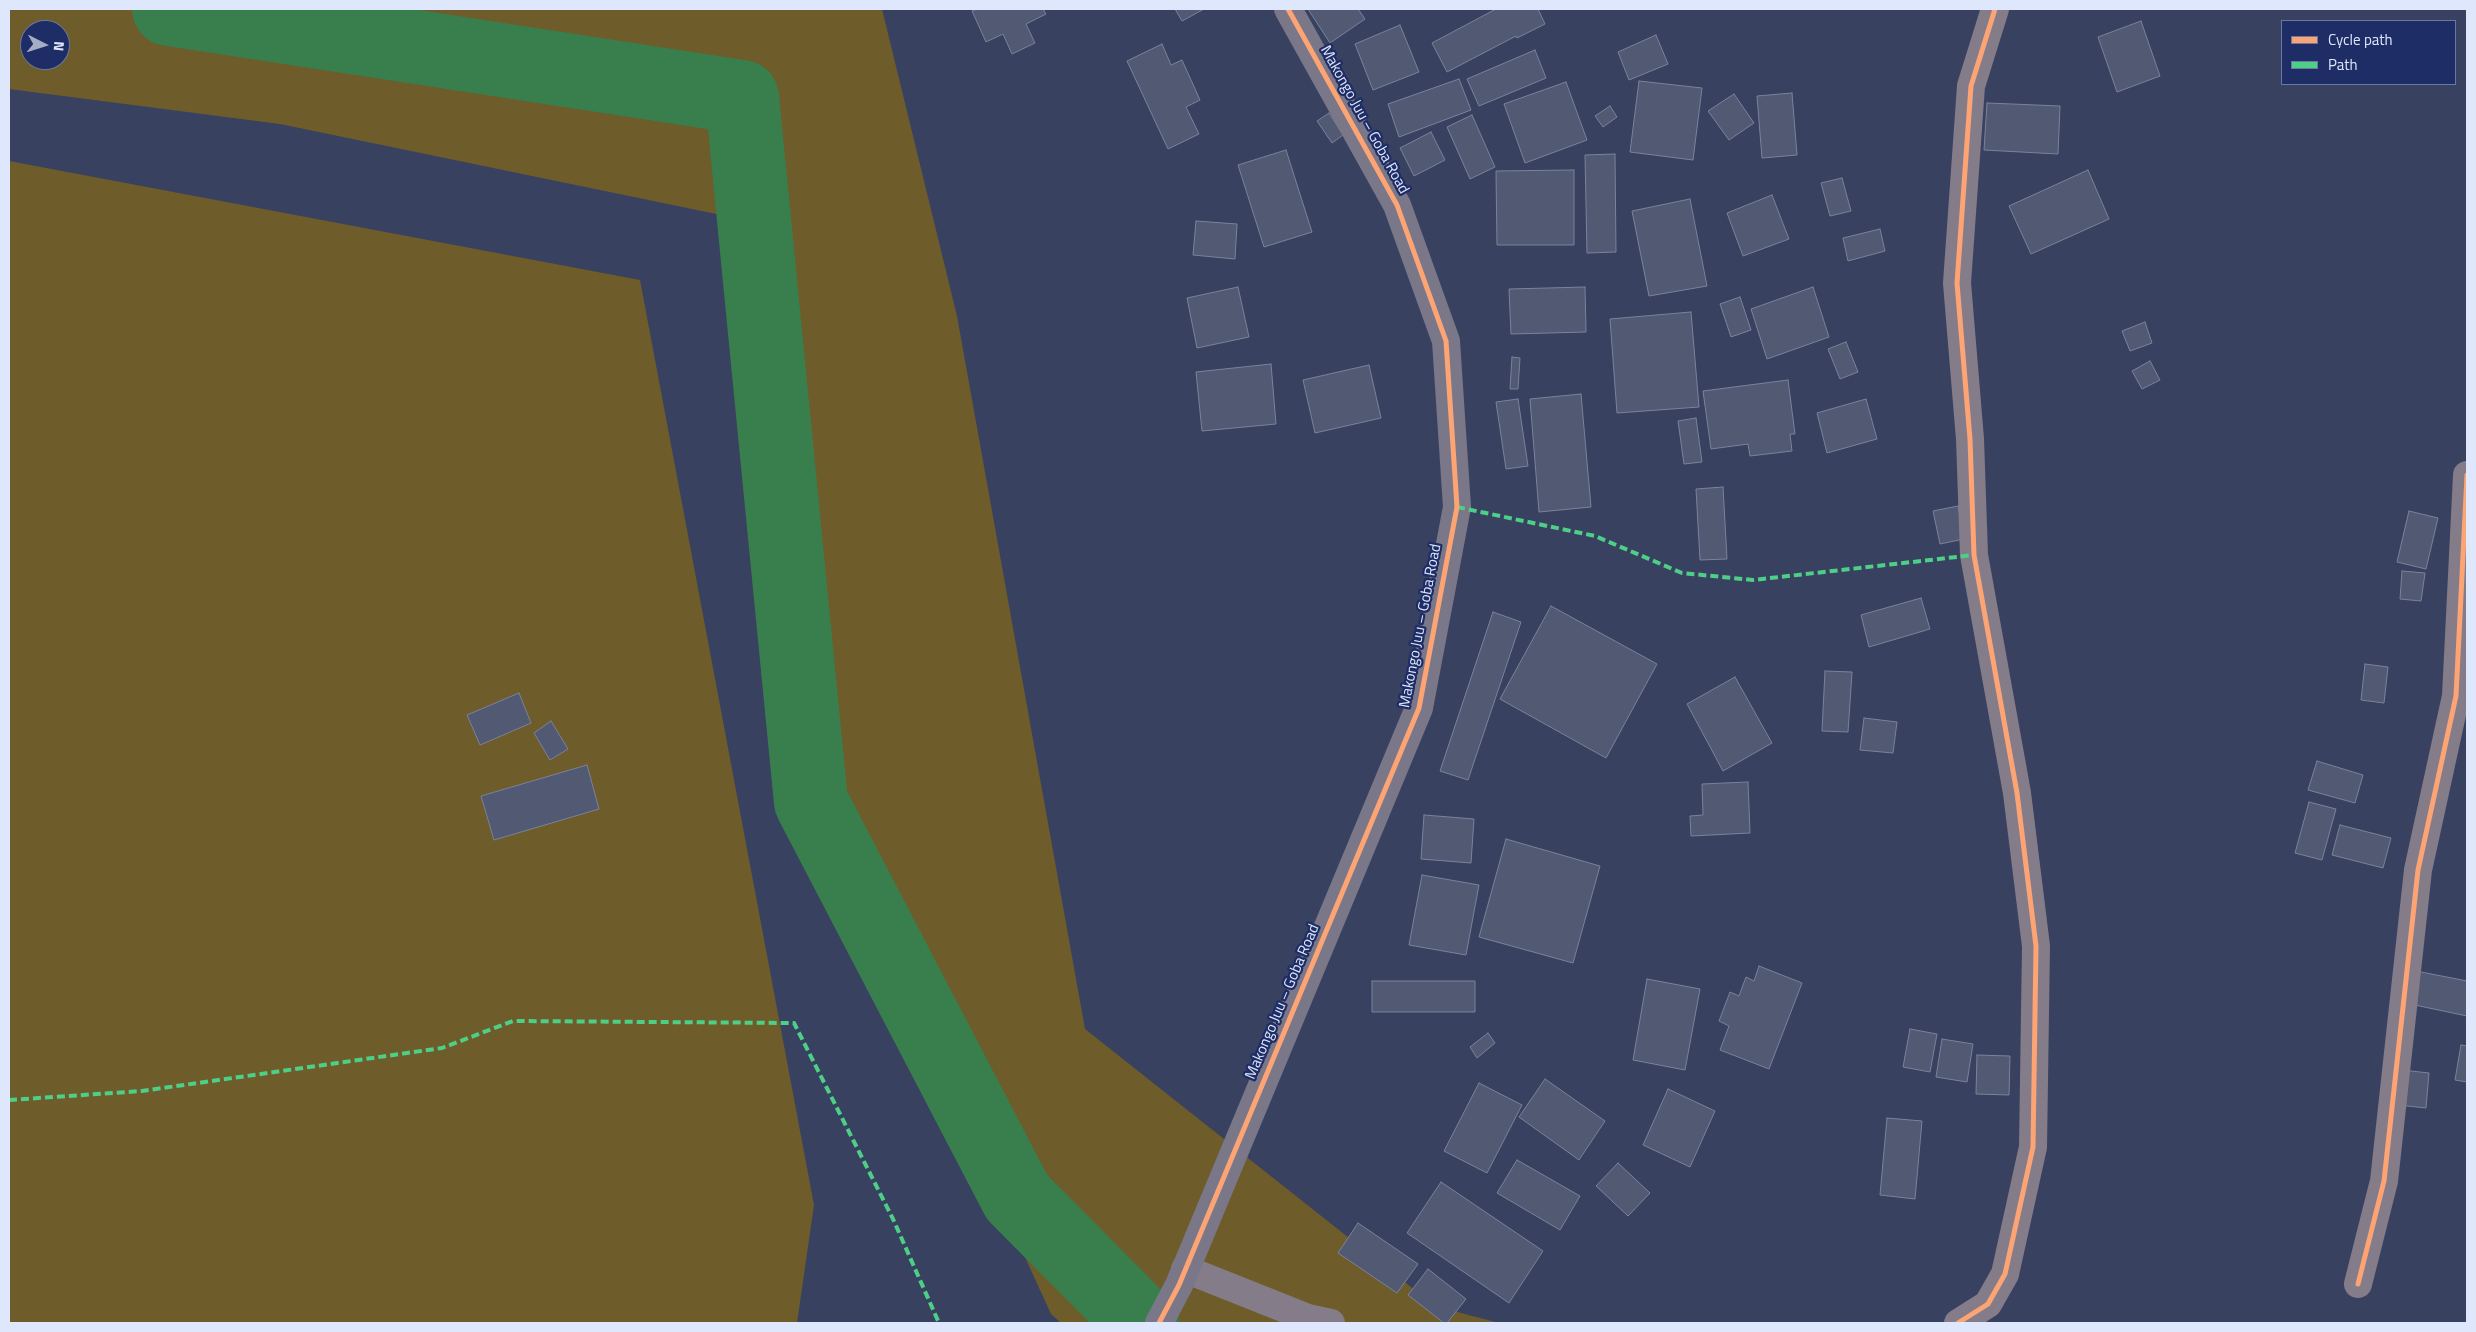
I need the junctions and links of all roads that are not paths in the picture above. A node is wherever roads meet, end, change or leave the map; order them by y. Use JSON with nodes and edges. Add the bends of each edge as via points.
{"nodes":[{"id":1,"x":1288,"y":9,"type":"edge"},
{"id":2,"x":1995,"y":9,"type":"edge"},
{"id":3,"x":2467,"y":475,"type":"edge"},
{"id":4,"x":1182,"y":1277,"type":"junction"},
{"id":5,"x":2358,"y":1284,"type":"dead end"},
{"id":6,"x":1159,"y":1323,"type":"edge"},
{"id":7,"x":1331,"y":1323,"type":"edge"},
{"id":8,"x":1958,"y":1323,"type":"edge"}],
"edges":[{"from":1,"to":4,"type":"street","name":"Makongo Juu – Goba Road","via":[[1397,205],[1446,341],[1457,507],[1419,708]]},
{"from":2,"to":8,"type":"street","via":[[1971,86],[1957,283],[1970,439],[1974,555],[2017,793],[2036,946],[2033,1147],[2005,1274],[1988,1304]]},
{"from":3,"to":5,"type":"street","via":[[2456,696],[2418,870],[2384,1181]]},
{"from":4,"to":6,"type":"street","name":"Makongo Juu – Goba Road"},
{"from":4,"to":7,"type":"street"}]}
